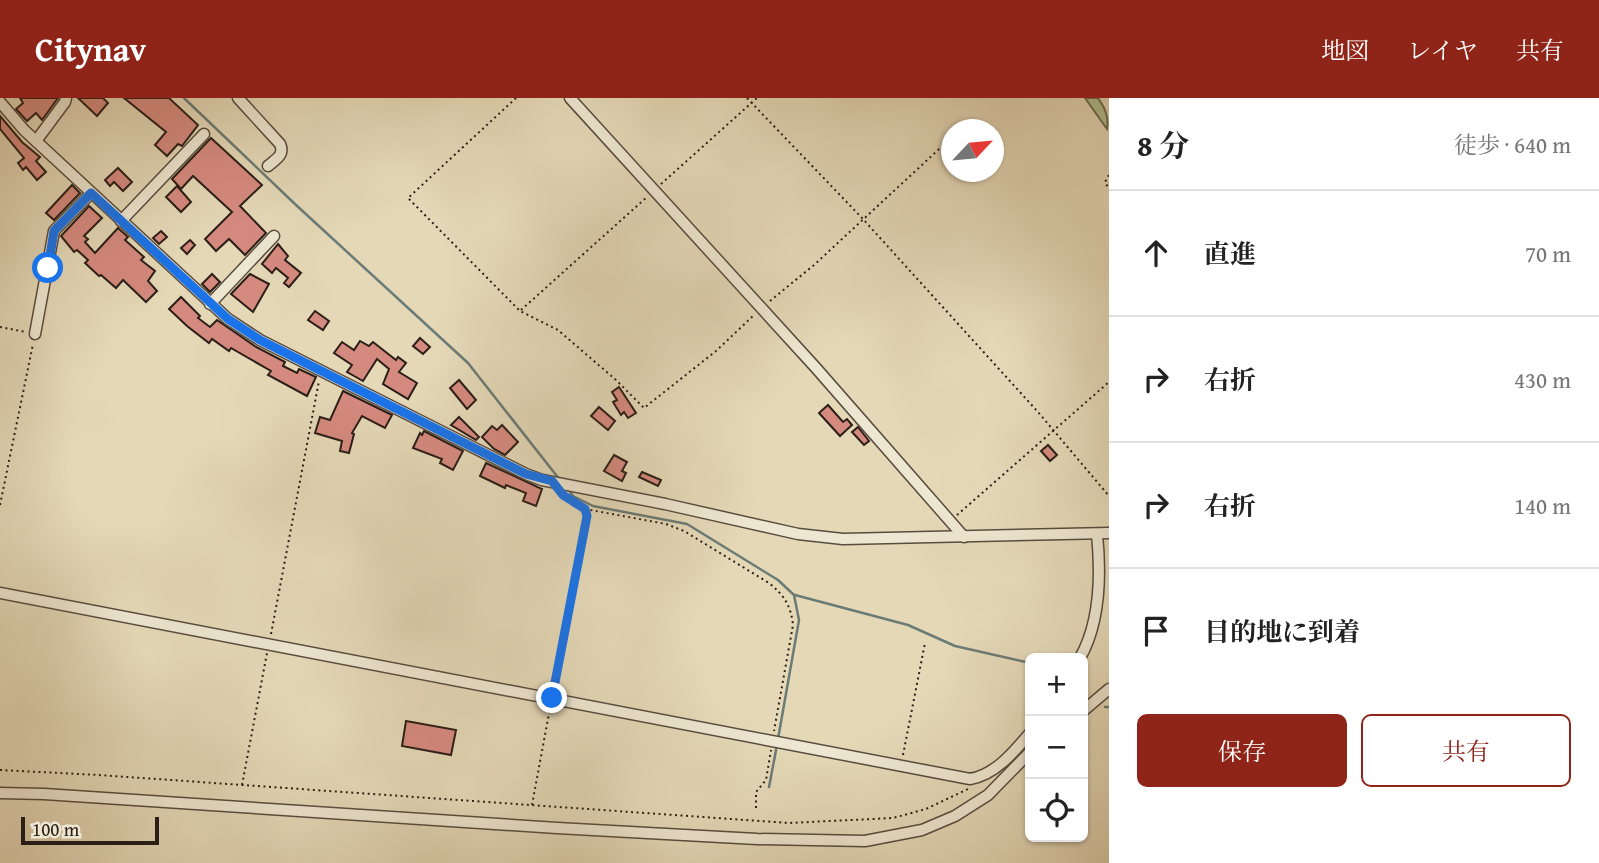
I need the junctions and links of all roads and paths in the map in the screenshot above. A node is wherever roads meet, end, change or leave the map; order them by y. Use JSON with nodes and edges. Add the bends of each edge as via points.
{"nodes":[{"id":1,"x":66,"y":98,"type":"edge"},
{"id":2,"x":238,"y":98,"type":"edge"},
{"id":3,"x":516,"y":98,"type":"edge"},
{"id":4,"x":570,"y":98,"type":"edge"},
{"id":5,"x":747,"y":98,"type":"edge"},
{"id":6,"x":757,"y":98,"type":"edge"},
{"id":7,"x":0,"y":102,"type":"edge"},
{"id":8,"x":204,"y":134,"type":"dead end"},
{"id":9,"x":36,"y":141,"type":"junction"},
{"id":10,"x":941,"y":147,"type":"edge"},
{"id":11,"x":268,"y":166,"type":"dead end"},
{"id":12,"x":1109,"y":175,"type":"edge"},
{"id":13,"x":1109,"y":189,"type":"edge"},
{"id":14,"x":91,"y":193,"type":"junction"},
{"id":15,"x":862,"y":218,"type":"junction"},
{"id":16,"x":121,"y":221,"type":"junction"},
{"id":17,"x":274,"y":236,"type":"dead end"},
{"id":18,"x":210,"y":304,"type":"junction"},
{"id":19,"x":761,"y":308,"type":"junction"},
{"id":20,"x":520,"y":311,"type":"junction"},
{"id":21,"x":0,"y":327,"type":"edge"},
{"id":22,"x":35,"y":334,"type":"junction"},
{"id":23,"x":322,"y":370,"type":"junction"},
{"id":24,"x":1109,"y":382,"type":"edge"},
{"id":25,"x":1053,"y":432,"type":"junction"},
{"id":26,"x":563,"y":495,"type":"dead end"},
{"id":27,"x":1109,"y":496,"type":"edge"},
{"id":28,"x":0,"y":505,"type":"edge"},
{"id":29,"x":585,"y":509,"type":"junction"},
{"id":30,"x":951,"y":520,"type":"junction"},
{"id":31,"x":1109,"y":533,"type":"edge"},
{"id":32,"x":1097,"y":534,"type":"junction"},
{"id":33,"x":964,"y":537,"type":"junction"},
{"id":34,"x":0,"y":593,"type":"edge"},
{"id":35,"x":269,"y":643,"type":"junction"},
{"id":36,"x":925,"y":643,"type":"dead end"},
{"id":37,"x":1082,"y":653,"type":"edge"},
{"id":38,"x":1109,"y":689,"type":"edge"},
{"id":39,"x":552,"y":698,"type":"junction"},
{"id":40,"x":1088,"y":707,"type":"edge"},
{"id":41,"x":1025,"y":738,"type":"edge"},
{"id":42,"x":772,"y":741,"type":"junction"},
{"id":43,"x":1025,"y":757,"type":"edge"},
{"id":44,"x":901,"y":767,"type":"junction"},
{"id":45,"x":0,"y":770,"type":"edge"},
{"id":46,"x":975,"y":784,"type":"dead end"},
{"id":47,"x":242,"y":785,"type":"junction"},
{"id":48,"x":0,"y":793,"type":"edge"},
{"id":49,"x":533,"y":806,"type":"junction"},
{"id":50,"x":756,"y":808,"type":"dead end"}],
"edges":[{"from":1,"to":9,"type":"street"},
{"from":2,"to":11,"type":"street","via":[[280,144],[282,153]]},
{"from":3,"to":20,"type":"path","via":[[408,198]]},
{"from":4,"to":19,"type":"street"},
{"from":5,"to":15,"type":"path"},
{"from":6,"to":20,"type":"path"},
{"from":7,"to":9,"type":"street"},
{"from":8,"to":16,"type":"street"},
{"from":9,"to":14,"type":"street"},
{"from":10,"to":15,"type":"path"},
{"from":12,"to":13,"type":"path","via":[[1104,182]]},
{"from":14,"to":16,"type":"street"},
{"from":14,"to":22,"type":"street","via":[[54,231]]},
{"from":15,"to":19,"type":"path"},
{"from":15,"to":25,"type":"path"},
{"from":16,"to":18,"type":"street"},
{"from":17,"to":18,"type":"street"},
{"from":18,"to":23,"type":"street","via":[[260,340]]},
{"from":19,"to":20,"type":"path","via":[[644,408],[566,336]]},
{"from":19,"to":30,"type":"street"},
{"from":21,"to":22,"type":"path"},
{"from":22,"to":28,"type":"path"},
{"from":23,"to":33,"type":"street","via":[[526,474],[798,534],[843,539]]},
{"from":23,"to":35,"type":"path"},
{"from":24,"to":25,"type":"path"},
{"from":25,"to":27,"type":"path"},
{"from":25,"to":30,"type":"path"},
{"from":26,"to":29,"type":"path"},
{"from":29,"to":39,"type":"path"},
{"from":29,"to":42,"type":"path","via":[[684,531],[781,593],[793,625]]},
{"from":30,"to":33,"type":"street"},
{"from":31,"to":32,"type":"street"},
{"from":32,"to":33,"type":"street"},
{"from":32,"to":37,"type":"street","via":[[1095,615]]},
{"from":34,"to":35,"type":"street"},
{"from":35,"to":39,"type":"street"},
{"from":35,"to":47,"type":"path"},
{"from":36,"to":44,"type":"path"},
{"from":38,"to":40,"type":"street"},
{"from":39,"to":42,"type":"street"},
{"from":39,"to":49,"type":"path"},
{"from":41,"to":44,"type":"street","via":[[982,777]]},
{"from":42,"to":44,"type":"street"},
{"from":42,"to":50,"type":"path","via":[[766,780],[756,792]]},
{"from":43,"to":48,"type":"street","via":[[988,795],[955,816],[922,830],[865,841],[557,828]]},
{"from":45,"to":47,"type":"path"},
{"from":46,"to":49,"type":"path","via":[[926,809],[880,819],[789,823]]},
{"from":47,"to":49,"type":"path"}]}
